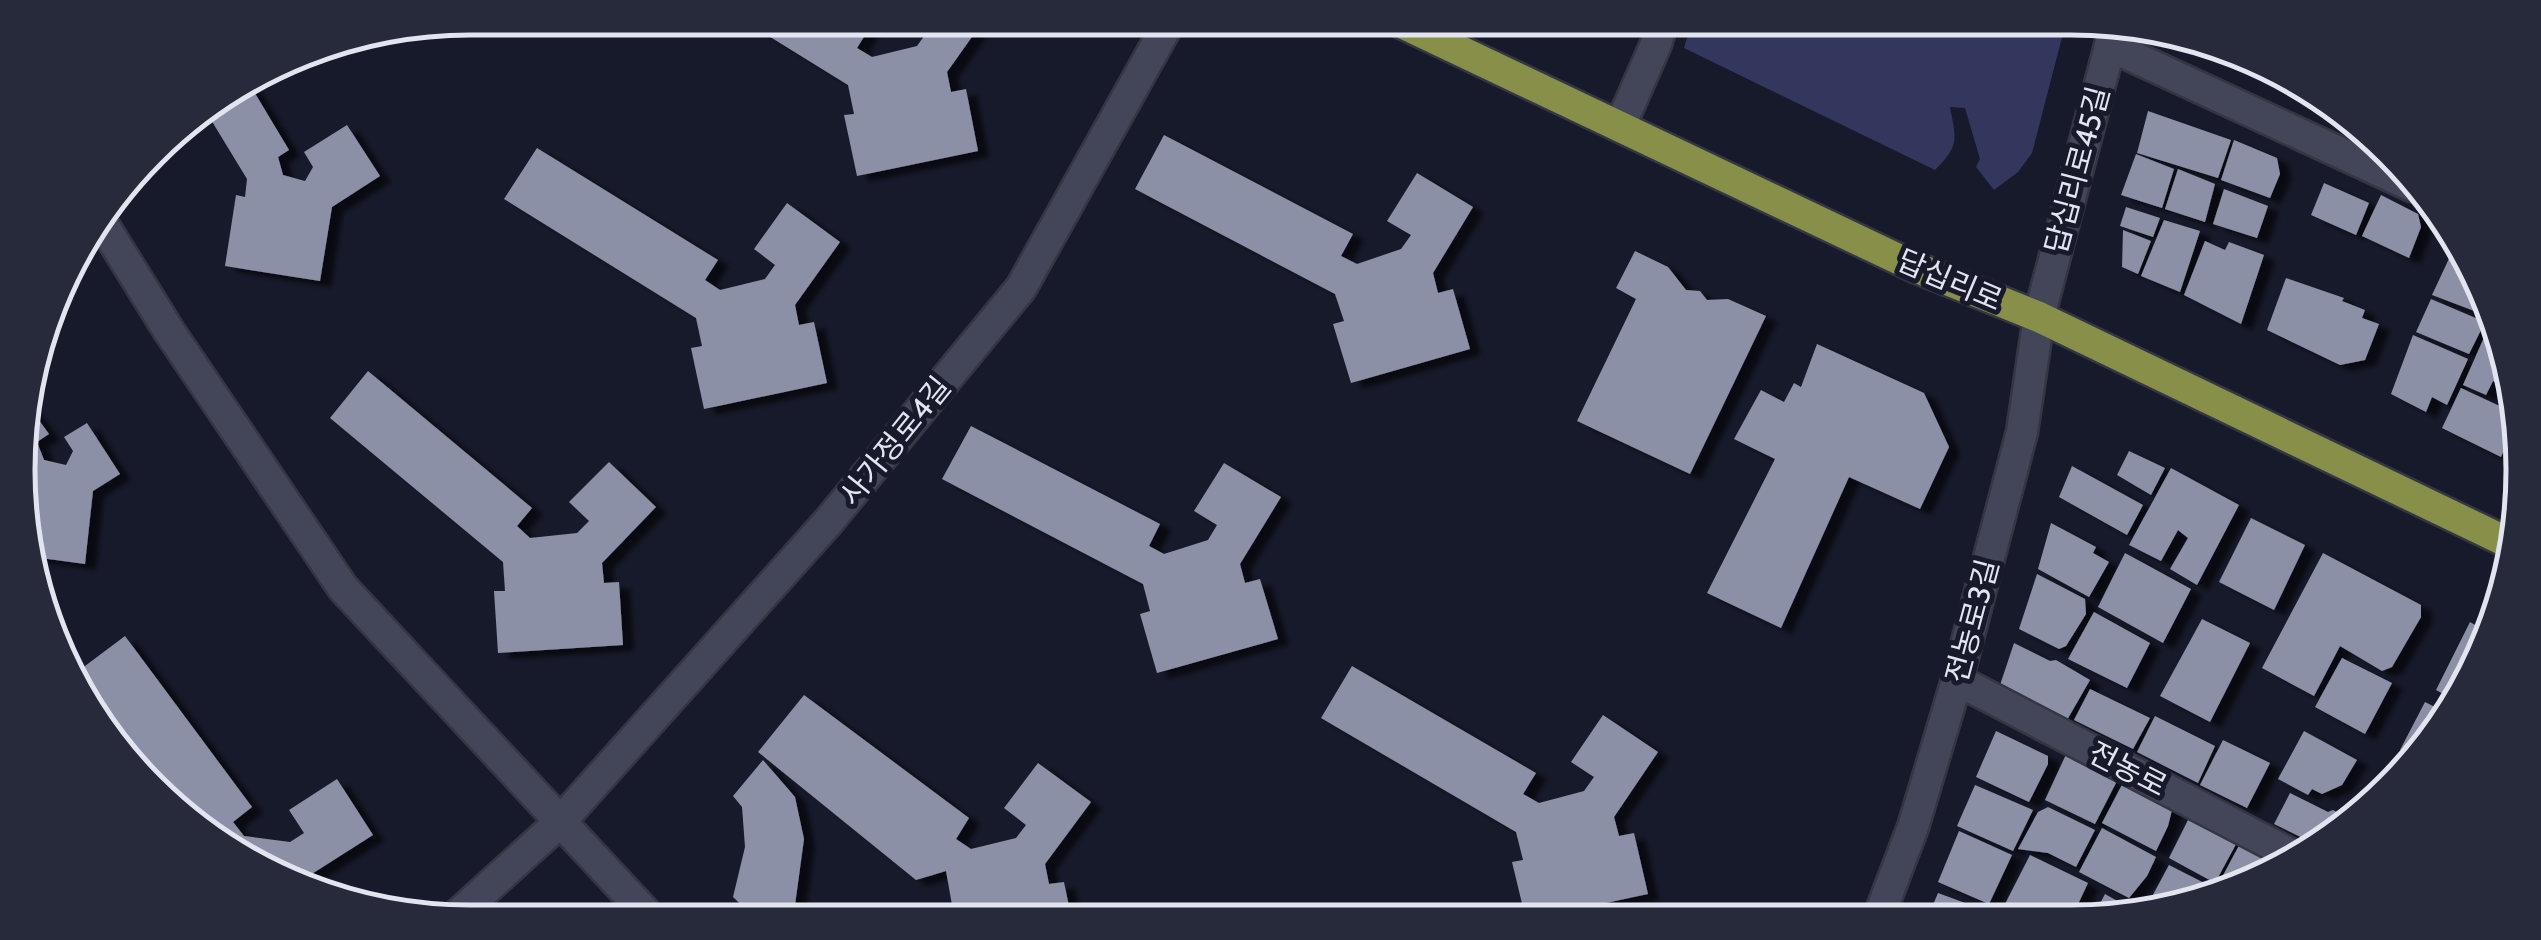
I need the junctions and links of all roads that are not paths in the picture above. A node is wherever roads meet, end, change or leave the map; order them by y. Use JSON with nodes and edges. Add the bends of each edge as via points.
{"nodes":[{"id":1,"x":1162,"y":35,"type":"edge"},
{"id":2,"x":1425,"y":35,"type":"edge"},
{"id":3,"x":1659,"y":35,"type":"edge"},
{"id":4,"x":2112,"y":37,"type":"edge"},
{"id":5,"x":2119,"y":38,"type":"edge"},
{"id":6,"x":1620,"y":126,"type":"junction"},
{"id":7,"x":2391,"y":176,"type":"edge"},
{"id":8,"x":107,"y":230,"type":"edge"},
{"id":9,"x":2038,"y":317,"type":"junction"},
{"id":10,"x":2500,"y":539,"type":"edge"},
{"id":11,"x":1957,"y":680,"type":"junction"},
{"id":12,"x":560,"y":822,"type":"junction"},
{"id":13,"x":2282,"y":850,"type":"edge"},
{"id":14,"x":469,"y":905,"type":"edge"},
{"id":15,"x":638,"y":905,"type":"edge"},
{"id":16,"x":1883,"y":905,"type":"edge"}],
"edges":[{"from":1,"to":12,"type":"street","name":"사가정로4길","via":[[1021,288],[829,522]]},
{"from":2,"to":6,"type":"main road","name":"답십리로"},
{"from":3,"to":6,"type":"street"},
{"from":4,"to":9,"type":"street","name":"답십리로45길"},
{"from":5,"to":7,"type":"street"},
{"from":6,"to":9,"type":"main road","name":"답십리로","via":[[1915,267]]},
{"from":8,"to":12,"type":"street","via":[[343,588]]},
{"from":9,"to":10,"type":"main road","name":"답십리로"},
{"from":9,"to":11,"type":"street","name":"전농로3길","via":[[2022,432]]},
{"from":11,"to":13,"type":"street","name":"전농로"},
{"from":11,"to":16,"type":"street","name":"전농로3길"},
{"from":12,"to":14,"type":"street","name":"사가정로4길"},
{"from":12,"to":15,"type":"street"}]}
